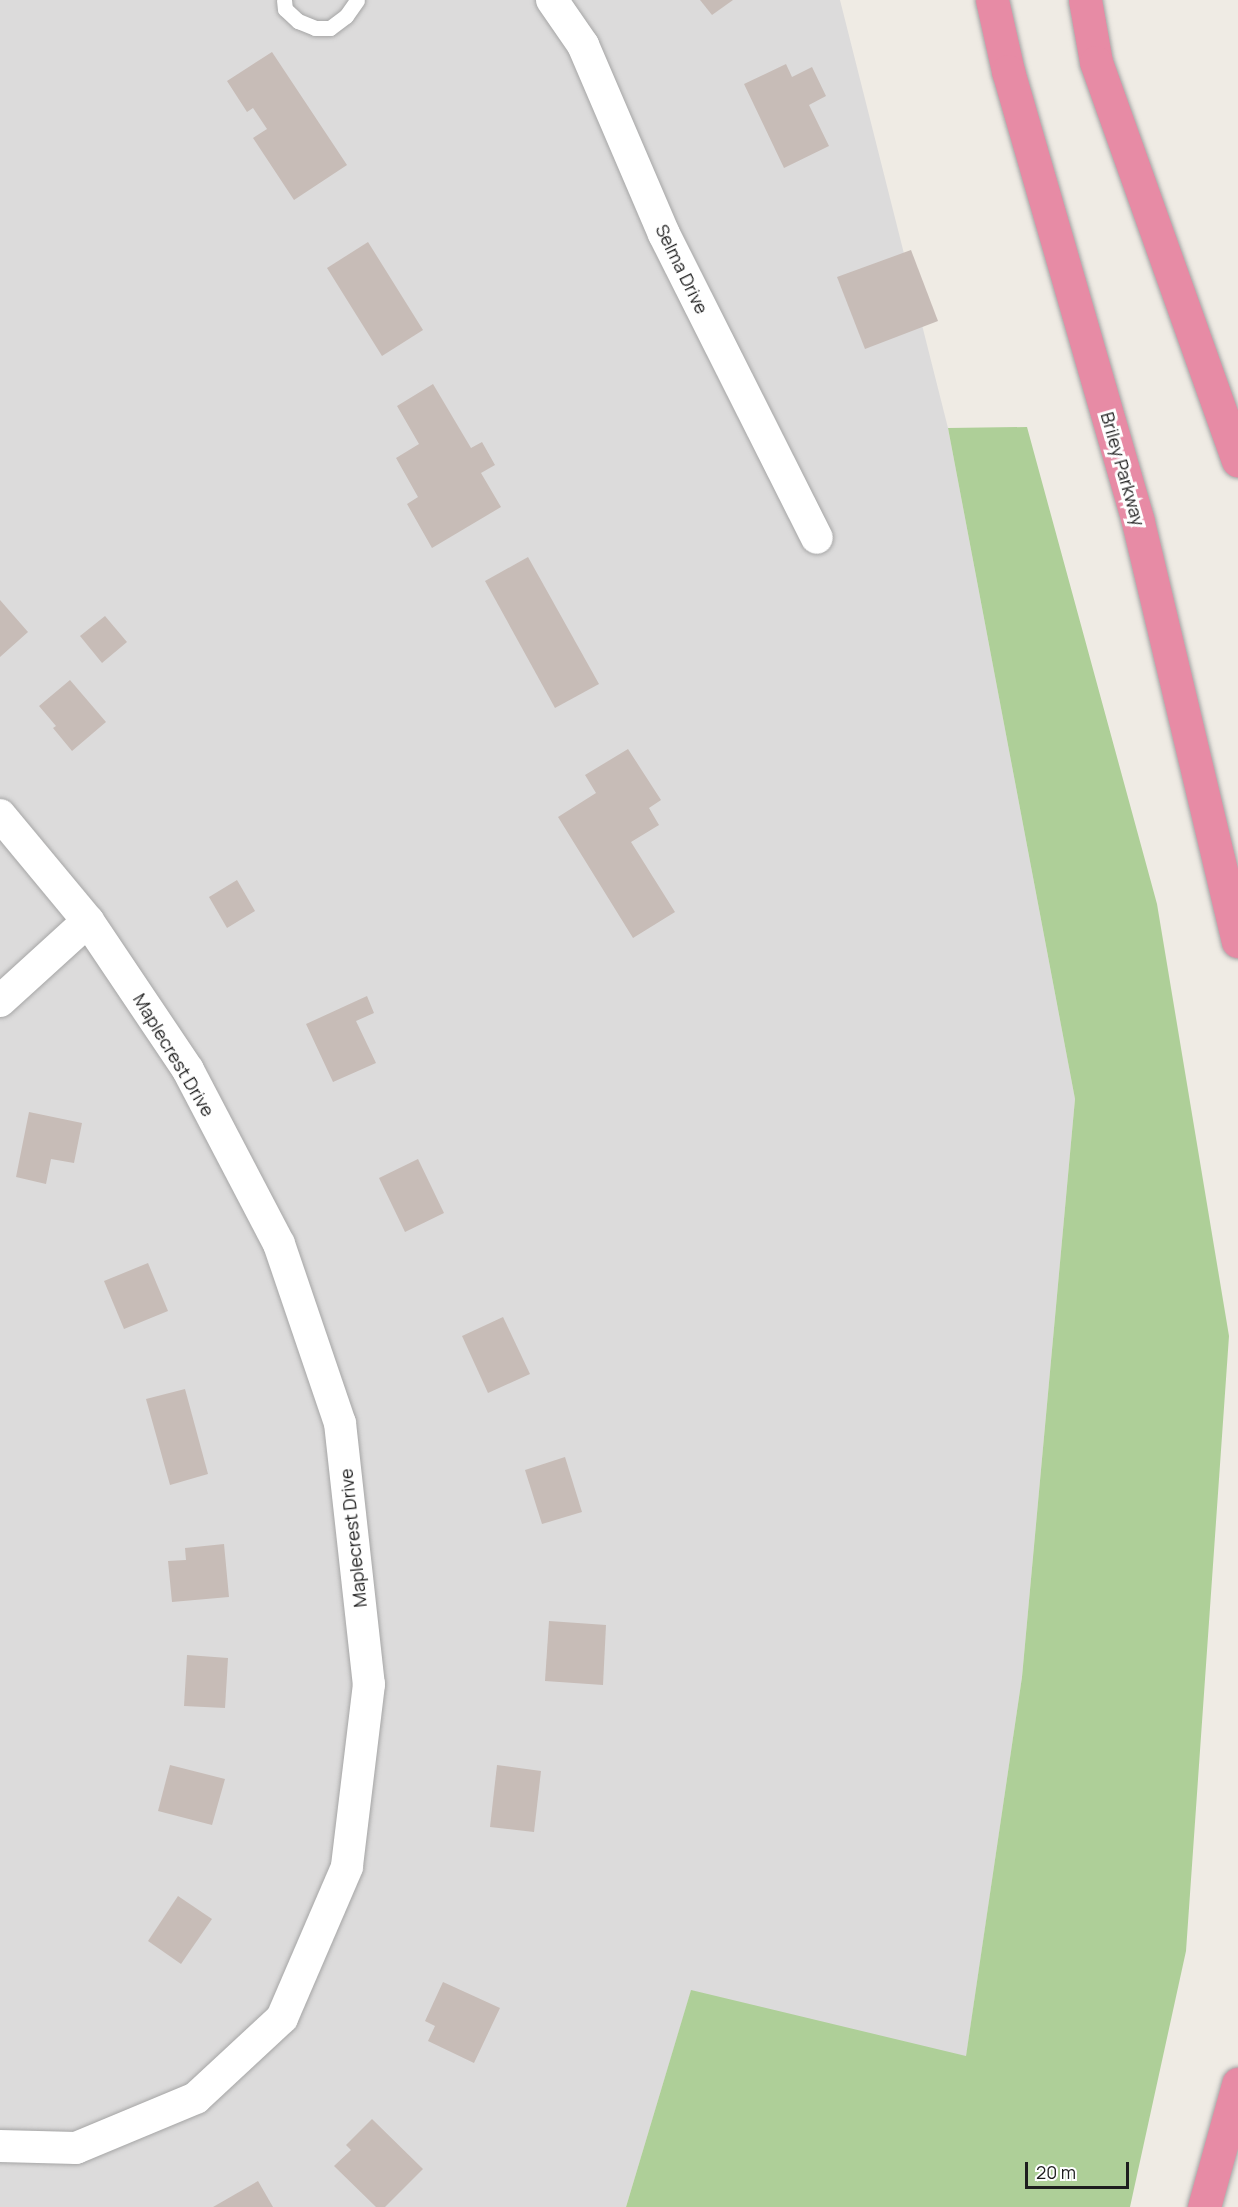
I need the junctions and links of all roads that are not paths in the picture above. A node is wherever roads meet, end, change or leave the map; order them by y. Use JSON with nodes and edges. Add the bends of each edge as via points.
{"nodes":[{"id":1,"x":284,"y":0,"type":"edge"},
{"id":2,"x":357,"y":0,"type":"edge"},
{"id":3,"x":552,"y":0,"type":"edge"},
{"id":4,"x":992,"y":0,"type":"edge"},
{"id":5,"x":1085,"y":0,"type":"edge"},
{"id":6,"x":1238,"y":460,"type":"edge"},
{"id":7,"x":817,"y":538,"type":"dead end"},
{"id":8,"x":0,"y":815,"type":"edge"},
{"id":9,"x":88,"y":921,"type":"junction"},
{"id":10,"x":1238,"y":941,"type":"edge"},
{"id":11,"x":0,"y":1001,"type":"edge"},
{"id":12,"x":1238,"y":2084,"type":"edge"},
{"id":13,"x":0,"y":2146,"type":"edge"},
{"id":14,"x":1204,"y":2207,"type":"edge"}],
"edges":[{"from":1,"to":2,"type":"lane","via":[[285,9],[298,21],[315,28],[330,28],[346,16]]},
{"from":3,"to":7,"type":"street","name":"Selma Drive","via":[[583,45],[664,234]]},
{"from":4,"to":10,"type":"highway","name":"Briley Parkway","via":[[1008,70],[1138,522]]},
{"from":5,"to":6,"type":"highway","via":[[1096,62]]},
{"from":8,"to":9,"type":"street","name":"Maplecrest Drive"},
{"from":9,"to":11,"type":"street"},
{"from":9,"to":13,"type":"street","name":"Maplecrest Drive","via":[[188,1070],[279,1244],[340,1423],[369,1684],[347,1867],[282,2018],[196,2098],[76,2148]]},
{"from":12,"to":14,"type":"highway"}]}
